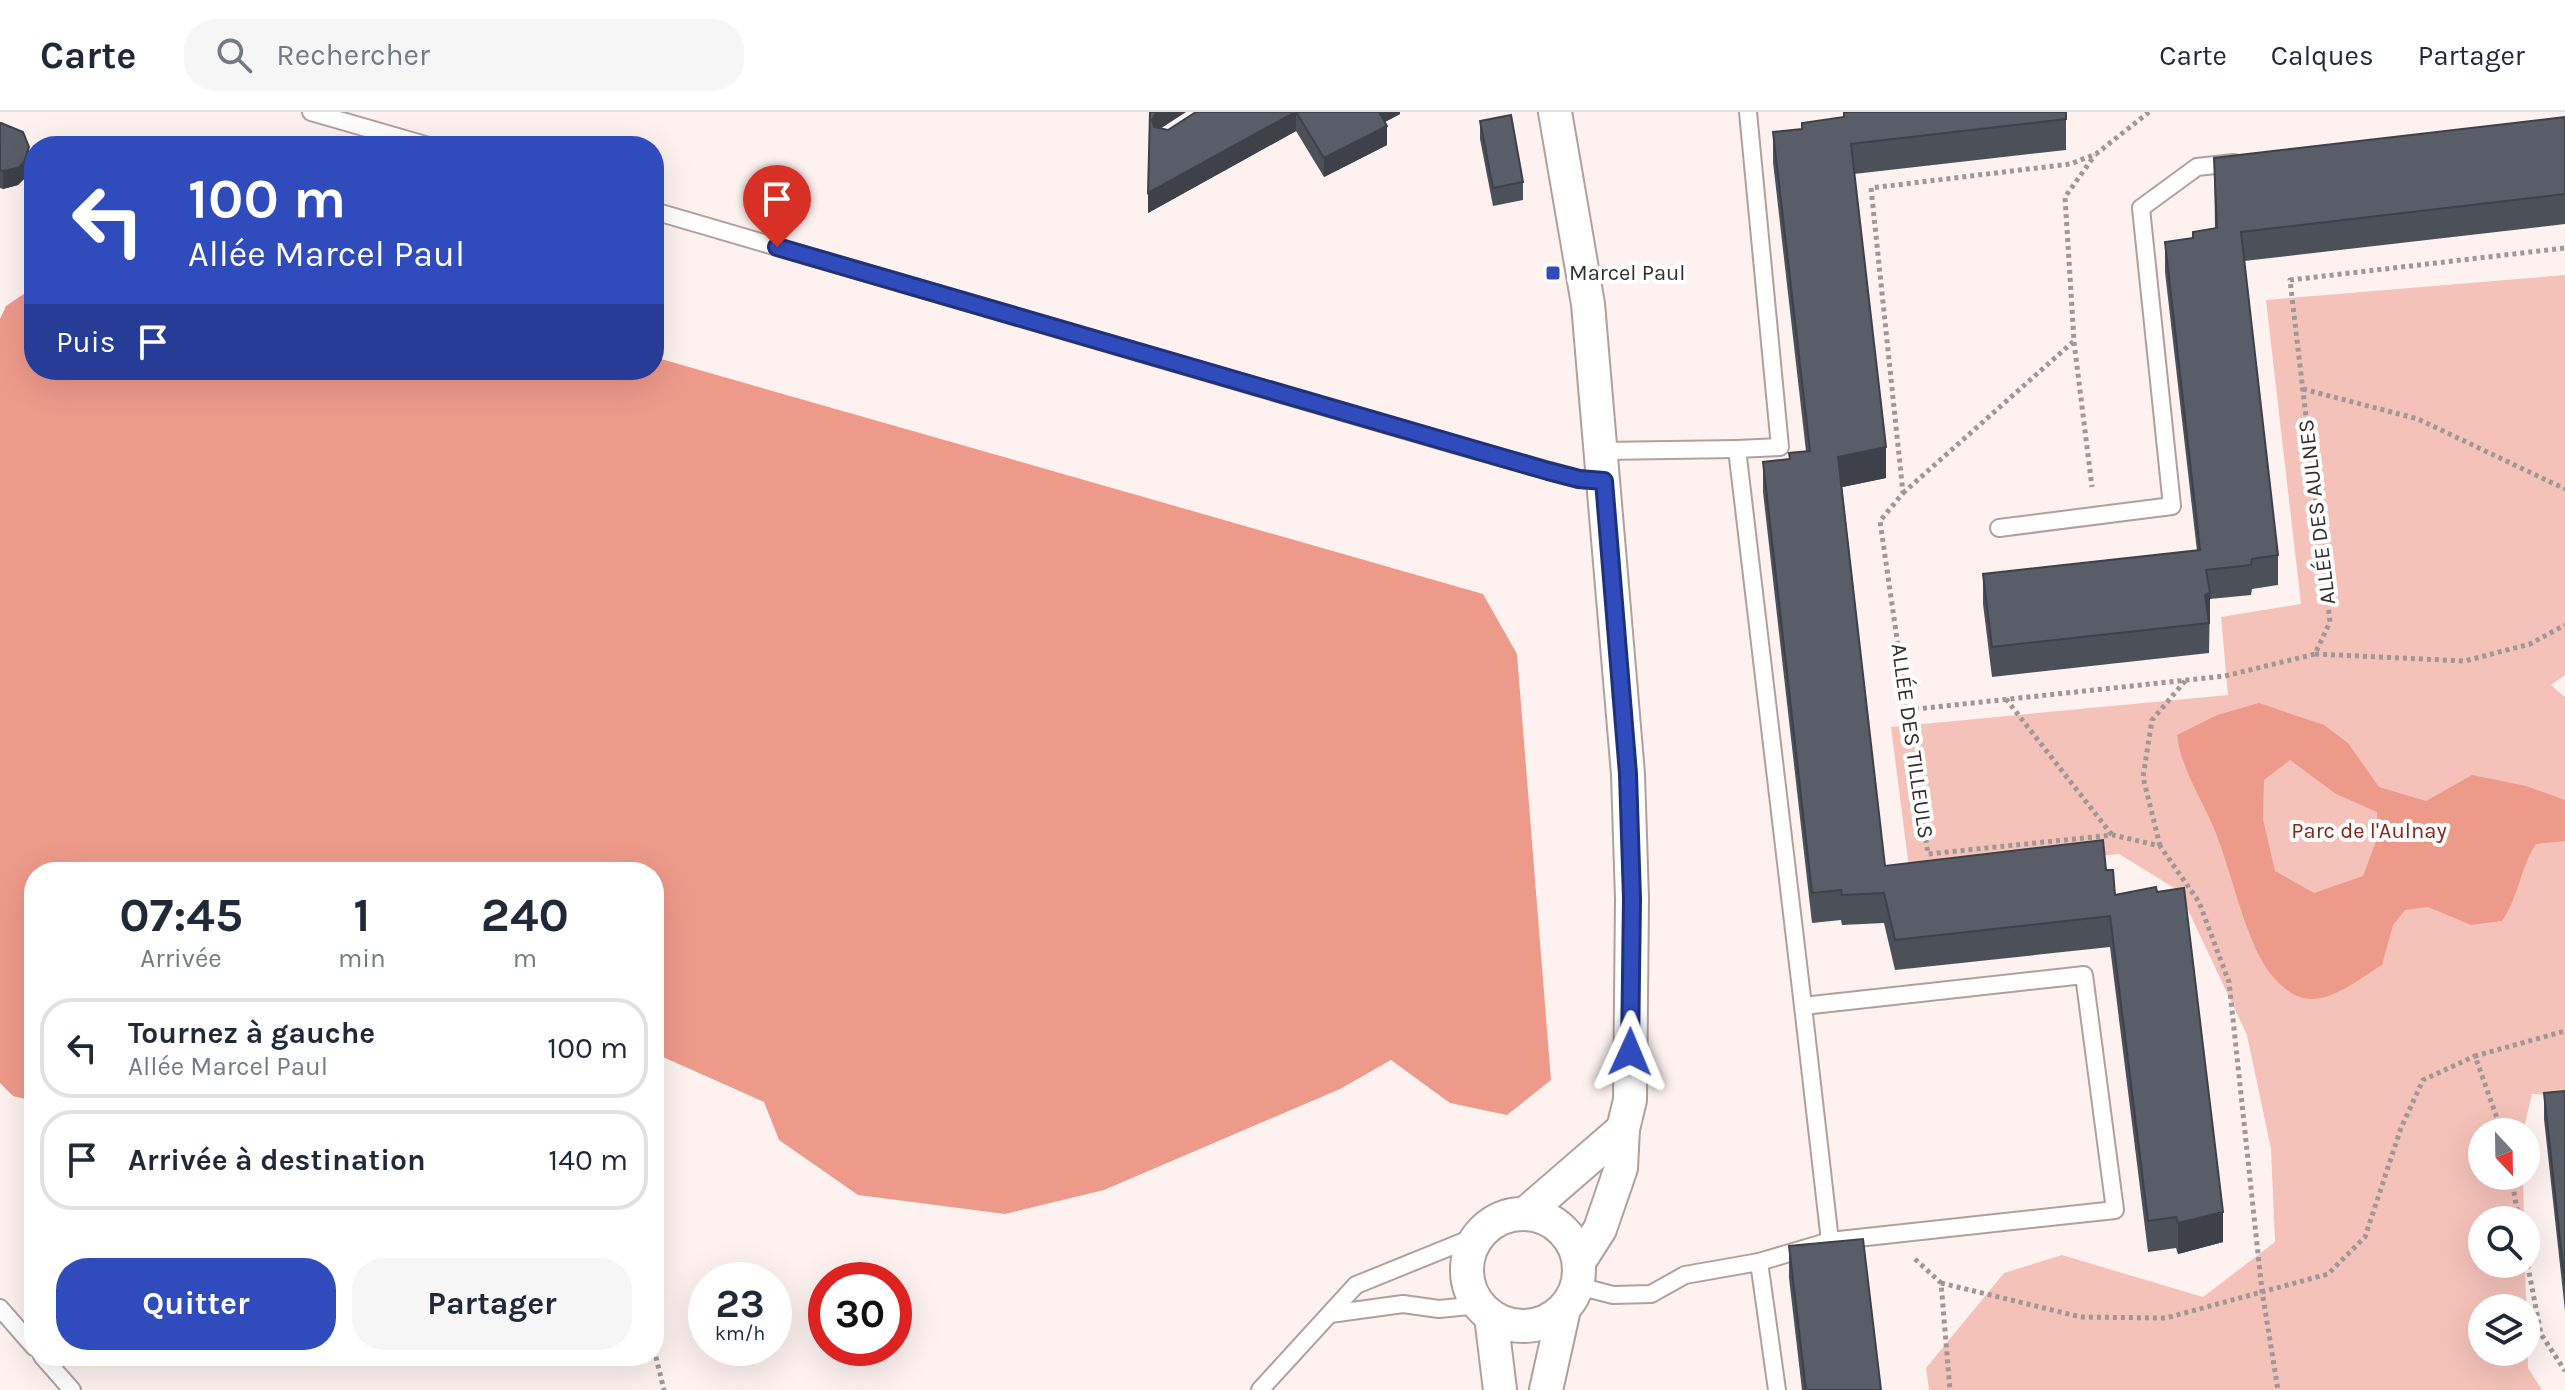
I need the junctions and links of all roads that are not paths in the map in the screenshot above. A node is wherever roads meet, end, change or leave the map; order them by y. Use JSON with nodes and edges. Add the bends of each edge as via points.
{"nodes":[{"id":1,"x":311,"y":112,"type":"edge"},
{"id":2,"x":1544,"y":112,"type":"edge"},
{"id":3,"x":1555,"y":112,"type":"edge"},
{"id":4,"x":1748,"y":112,"type":"edge"},
{"id":5,"x":394,"y":136,"type":"edge"},
{"id":6,"x":1560,"y":150,"type":"junction"},
{"id":7,"x":2258,"y":160,"type":"edge"},
{"id":8,"x":664,"y":214,"type":"edge"},
{"id":9,"x":1737,"y":449,"type":"junction"},
{"id":10,"x":1603,"y":466,"type":"junction"},
{"id":11,"x":1999,"y":528,"type":"dead end"},
{"id":12,"x":1803,"y":1006,"type":"junction"},
{"id":13,"x":1623,"y":1129,"type":"junction"},
{"id":14,"x":1526,"y":1213,"type":"junction"},
{"id":15,"x":1477,"y":1236,"type":"junction"},
{"id":16,"x":1830,"y":1241,"type":"junction"},
{"id":17,"x":1759,"y":1262,"type":"junction"},
{"id":18,"x":1574,"y":1286,"type":"junction"},
{"id":19,"x":0,"y":1308,"type":"edge"},
{"id":20,"x":1485,"y":1310,"type":"junction"},
{"id":21,"x":1330,"y":1314,"type":"junction"},
{"id":22,"x":24,"y":1336,"type":"edge"},
{"id":23,"x":51,"y":1366,"type":"edge"},
{"id":24,"x":72,"y":1390,"type":"edge"},
{"id":25,"x":1260,"y":1390,"type":"edge"},
{"id":26,"x":1500,"y":1390,"type":"edge"},
{"id":27,"x":1546,"y":1390,"type":"edge"},
{"id":28,"x":1777,"y":1390,"type":"edge"}],
"edges":[{"from":1,"to":5,"type":"lane"},
{"from":2,"to":6,"type":"street"},
{"from":3,"to":6,"type":"street"},
{"from":4,"to":9,"type":"lane","via":[[1780,447]]},
{"from":6,"to":10,"type":"street","via":[[1588,304]]},
{"from":7,"to":11,"type":"lane","via":[[2197,167],[2141,208],[2172,506]]},
{"from":8,"to":10,"type":"lane","via":[[1579,479]]},
{"from":9,"to":10,"type":"lane"},
{"from":9,"to":12,"type":"lane"},
{"from":10,"to":13,"type":"street","via":[[1628,774],[1632,899],[1630,1100]]},
{"from":12,"to":16,"type":"lane"},
{"from":12,"to":16,"type":"lane","via":[[2084,975],[2115,1210]]},
{"from":13,"to":14,"type":"street"},
{"from":13,"to":18,"type":"street","via":[[1621,1168]]},
{"from":14,"to":15,"type":"street","via":[[1491,1223]]},
{"from":14,"to":18,"type":"street","via":[[1545,1217],[1570,1237]]},
{"from":15,"to":20,"type":"street","via":[[1467,1264],[1471,1293]]},
{"from":15,"to":21,"type":"lane","via":[[1356,1285]]},
{"from":16,"to":17,"type":"lane"},
{"from":17,"to":18,"type":"lane","via":[[1685,1275],[1651,1294],[1613,1295]]},
{"from":17,"to":28,"type":"lane"},
{"from":18,"to":20,"type":"street","via":[[1536,1325],[1520,1326]]},
{"from":18,"to":27,"type":"street"},
{"from":19,"to":22,"type":"lane"},
{"from":20,"to":21,"type":"lane","via":[[1403,1304]]},
{"from":20,"to":26,"type":"street"},
{"from":21,"to":25,"type":"lane"},
{"from":23,"to":24,"type":"lane"}]}
